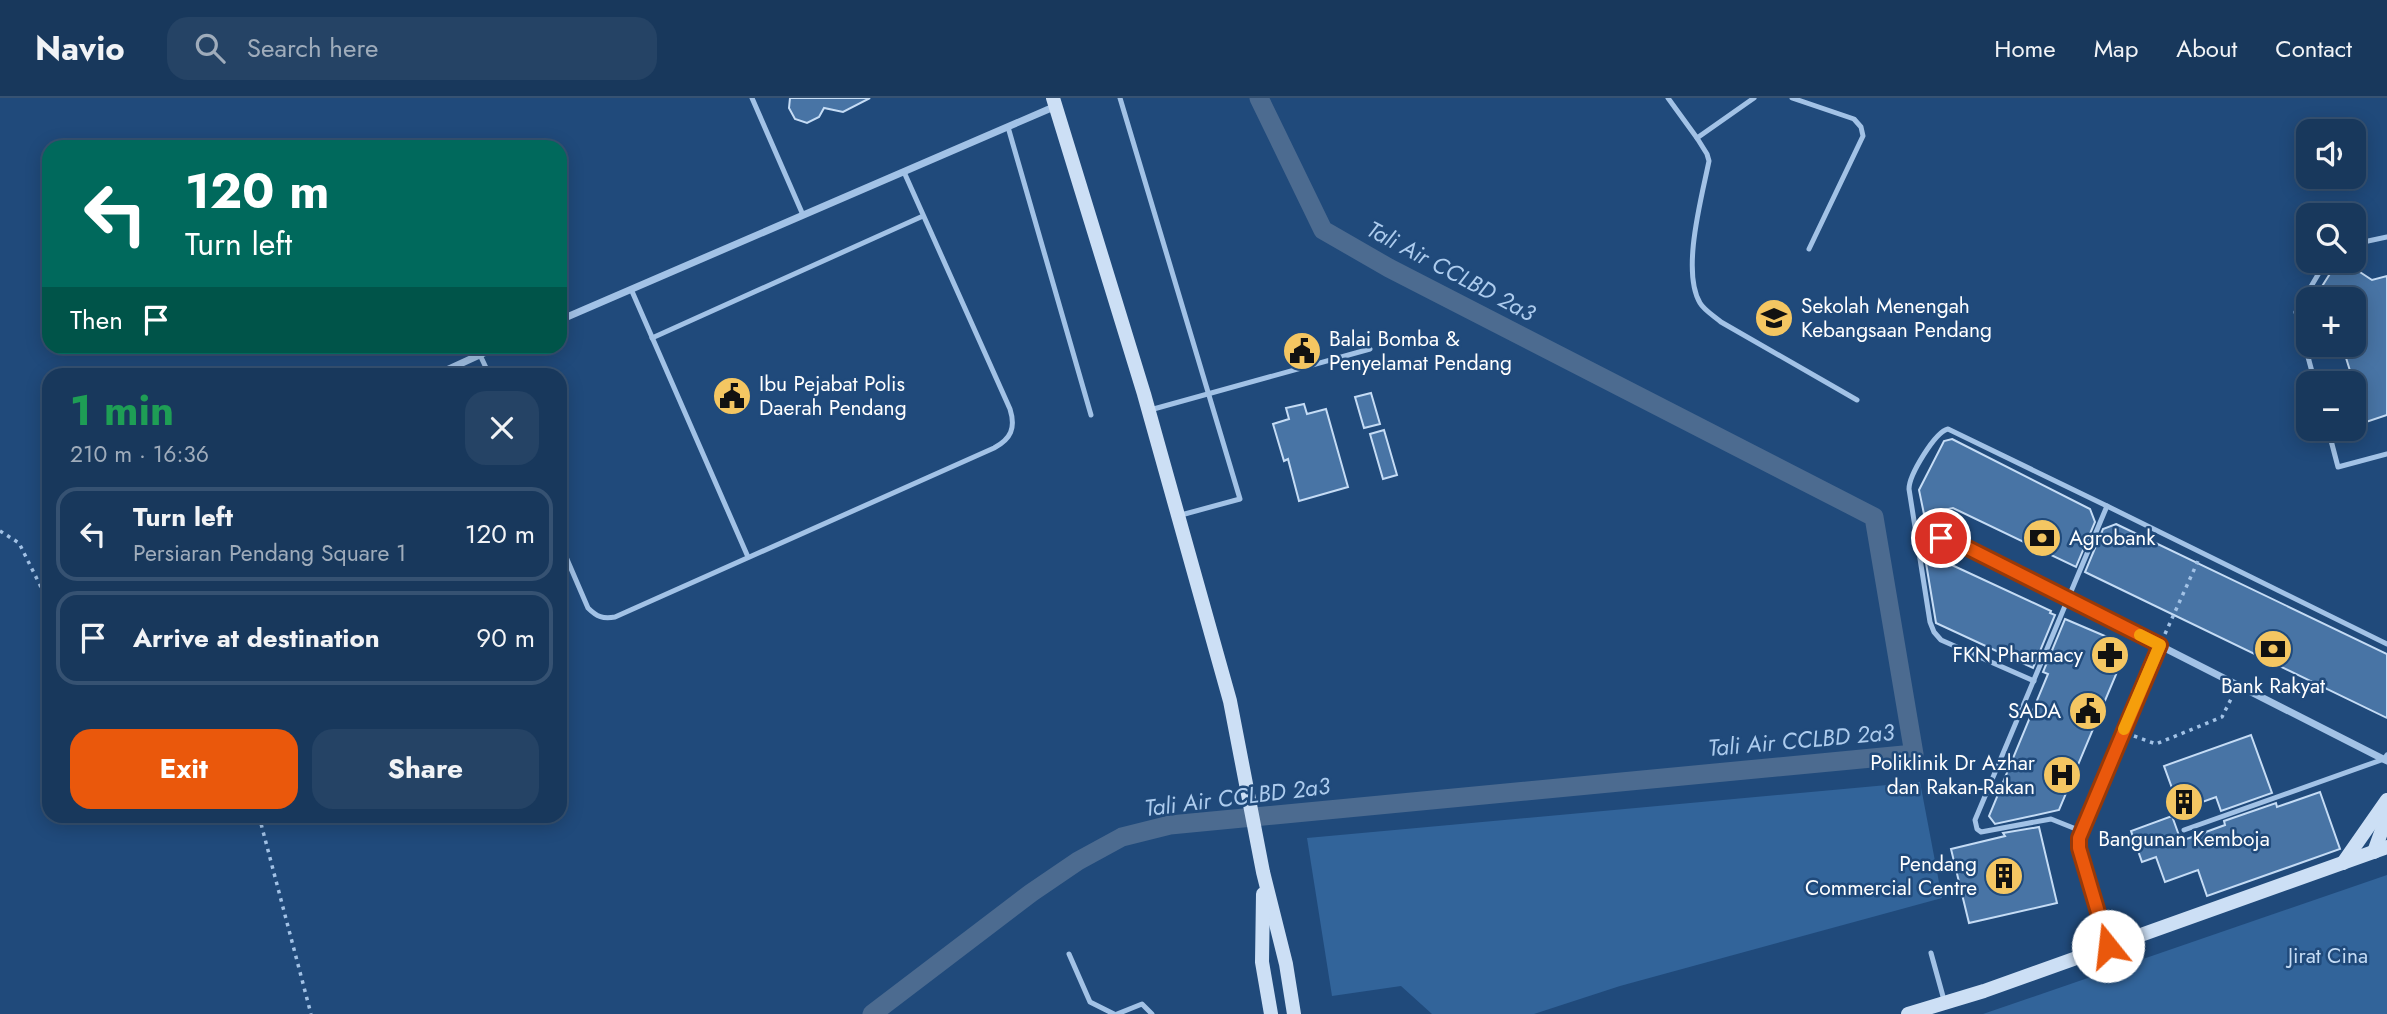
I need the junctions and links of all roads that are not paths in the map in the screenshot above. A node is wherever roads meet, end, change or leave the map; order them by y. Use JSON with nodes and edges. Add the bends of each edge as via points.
{"nodes":[{"id":1,"x":752,"y":98,"type":"edge"},
{"id":2,"x":1120,"y":98,"type":"edge"},
{"id":3,"x":1668,"y":98,"type":"edge"},
{"id":4,"x":1754,"y":98,"type":"edge"},
{"id":5,"x":1792,"y":98,"type":"edge"},
{"id":6,"x":1054,"y":102,"type":"edge"},
{"id":7,"x":1008,"y":127,"type":"junction"},
{"id":8,"x":1697,"y":138,"type":"junction"},
{"id":9,"x":904,"y":172,"type":"junction"},
{"id":10,"x":803,"y":215,"type":"junction"},
{"id":11,"x":923,"y":216,"type":"junction"},
{"id":12,"x":2387,"y":237,"type":"edge"},
{"id":13,"x":2366,"y":241,"type":"edge"},
{"id":14,"x":1810,"y":249,"type":"dead end"},
{"id":15,"x":2319,"y":273,"type":"edge"},
{"id":16,"x":631,"y":289,"type":"junction"},
{"id":17,"x":567,"y":317,"type":"edge"},
{"id":18,"x":652,"y":338,"type":"junction"},
{"id":19,"x":1370,"y":349,"type":"dead end"},
{"id":20,"x":480,"y":355,"type":"joint"},
{"id":21,"x":451,"y":368,"type":"edge"},
{"id":22,"x":486,"y":368,"type":"edge"},
{"id":23,"x":2312,"y":371,"type":"edge"},
{"id":24,"x":1208,"y":394,"type":"junction"},
{"id":25,"x":1857,"y":400,"type":"dead end"},
{"id":26,"x":1149,"y":411,"type":"junction"},
{"id":27,"x":1091,"y":415,"type":"dead end"},
{"id":28,"x":2331,"y":441,"type":"edge"},
{"id":29,"x":2387,"y":454,"type":"edge"},
{"id":30,"x":2107,"y":506,"type":"junction"},
{"id":31,"x":1178,"y":516,"type":"junction"},
{"id":32,"x":1918,"y":542,"type":"junction"},
{"id":33,"x":748,"y":557,"type":"junction"},
{"id":34,"x":567,"y":559,"type":"edge"},
{"id":35,"x":2068,"y":599,"type":"junction"},
{"id":36,"x":2387,"y":644,"type":"edge"},
{"id":37,"x":2160,"y":645,"type":"junction"},
{"id":38,"x":2034,"y":681,"type":"junction"},
{"id":39,"x":2386,"y":758,"type":"edge"},
{"id":40,"x":2387,"y":800,"type":"edge"},
{"id":41,"x":2387,"y":816,"type":"edge"},
{"id":42,"x":2184,"y":830,"type":"dead end"},
{"id":43,"x":2081,"y":831,"type":"junction"},
{"id":44,"x":2380,"y":850,"type":"edge"},
{"id":45,"x":2343,"y":863,"type":"junction"},
{"id":46,"x":1263,"y":872,"type":"junction"},
{"id":47,"x":2108,"y":946,"type":"junction"},
{"id":48,"x":1931,"y":953,"type":"dead end"},
{"id":49,"x":1069,"y":954,"type":"dead end"},
{"id":50,"x":1945,"y":1003,"type":"junction"},
{"id":51,"x":1914,"y":1013,"type":"edge"},
{"id":52,"x":1115,"y":1014,"type":"edge"},
{"id":53,"x":1152,"y":1014,"type":"edge"},
{"id":54,"x":1271,"y":1014,"type":"edge"},
{"id":55,"x":1294,"y":1014,"type":"edge"}],
"edges":[{"from":1,"to":10,"type":"lane"},
{"from":2,"to":24,"type":"lane"},
{"from":3,"to":8,"type":"lane"},
{"from":4,"to":8,"type":"lane"},
{"from":5,"to":14,"type":"lane","via":[[1854,119],[1863,135]]},
{"from":6,"to":7,"type":"street"},
{"from":6,"to":26,"type":"main road"},
{"from":7,"to":9,"type":"street"},
{"from":7,"to":27,"type":"lane"},
{"from":8,"to":25,"type":"lane","via":[[1709,161],[1694,245],[1693,286],[1701,305]]},
{"from":9,"to":10,"type":"street"},
{"from":9,"to":11,"type":"lane"},
{"from":10,"to":16,"type":"street"},
{"from":11,"to":18,"type":"lane"},
{"from":11,"to":33,"type":"lane","via":[[1010,409],[1011,435],[994,448]]},
{"from":12,"to":13,"type":"lane"},
{"from":15,"to":23,"type":"lane","via":[[2297,312]]},
{"from":16,"to":17,"type":"street"},
{"from":16,"to":18,"type":"lane"},
{"from":18,"to":33,"type":"lane"},
{"from":19,"to":24,"type":"lane"},
{"from":20,"to":21,"type":"street"},
{"from":20,"to":22,"type":"lane"},
{"from":24,"to":26,"type":"lane"},
{"from":24,"to":31,"type":"lane","via":[[1240,499]]},
{"from":26,"to":31,"type":"main road"},
{"from":28,"to":29,"type":"lane","via":[[2338,467]]},
{"from":30,"to":32,"type":"lane","via":[[1944,429],[1909,483]]},
{"from":30,"to":35,"type":"lane"},
{"from":30,"to":36,"type":"lane"},
{"from":31,"to":46,"type":"main road","via":[[1230,701]]},
{"from":32,"to":35,"type":"street","via":[[1950,539]]},
{"from":32,"to":38,"type":"lane","via":[[1930,622],[1937,636]]},
{"from":33,"to":34,"type":"lane","via":[[604,618],[588,608]]},
{"from":35,"to":37,"type":"street"},
{"from":35,"to":38,"type":"lane"},
{"from":37,"to":39,"type":"street"},
{"from":37,"to":43,"type":"street"},
{"from":38,"to":43,"type":"lane","via":[[1975,824],[1985,833],[2051,819]]},
{"from":39,"to":42,"type":"lane"},
{"from":40,"to":45,"type":"main road"},
{"from":41,"to":44,"type":"main road"},
{"from":43,"to":47,"type":"street","via":[[2079,848]]},
{"from":44,"to":45,"type":"main road"},
{"from":45,"to":47,"type":"main road"},
{"from":46,"to":54,"type":"main road","via":[[1262,962]]},
{"from":46,"to":55,"type":"main road"},
{"from":47,"to":50,"type":"main road"},
{"from":48,"to":50,"type":"lane"},
{"from":49,"to":52,"type":"lane","via":[[1090,1002]]},
{"from":50,"to":51,"type":"main road"},
{"from":52,"to":53,"type":"lane","via":[[1142,1004]]}]}
